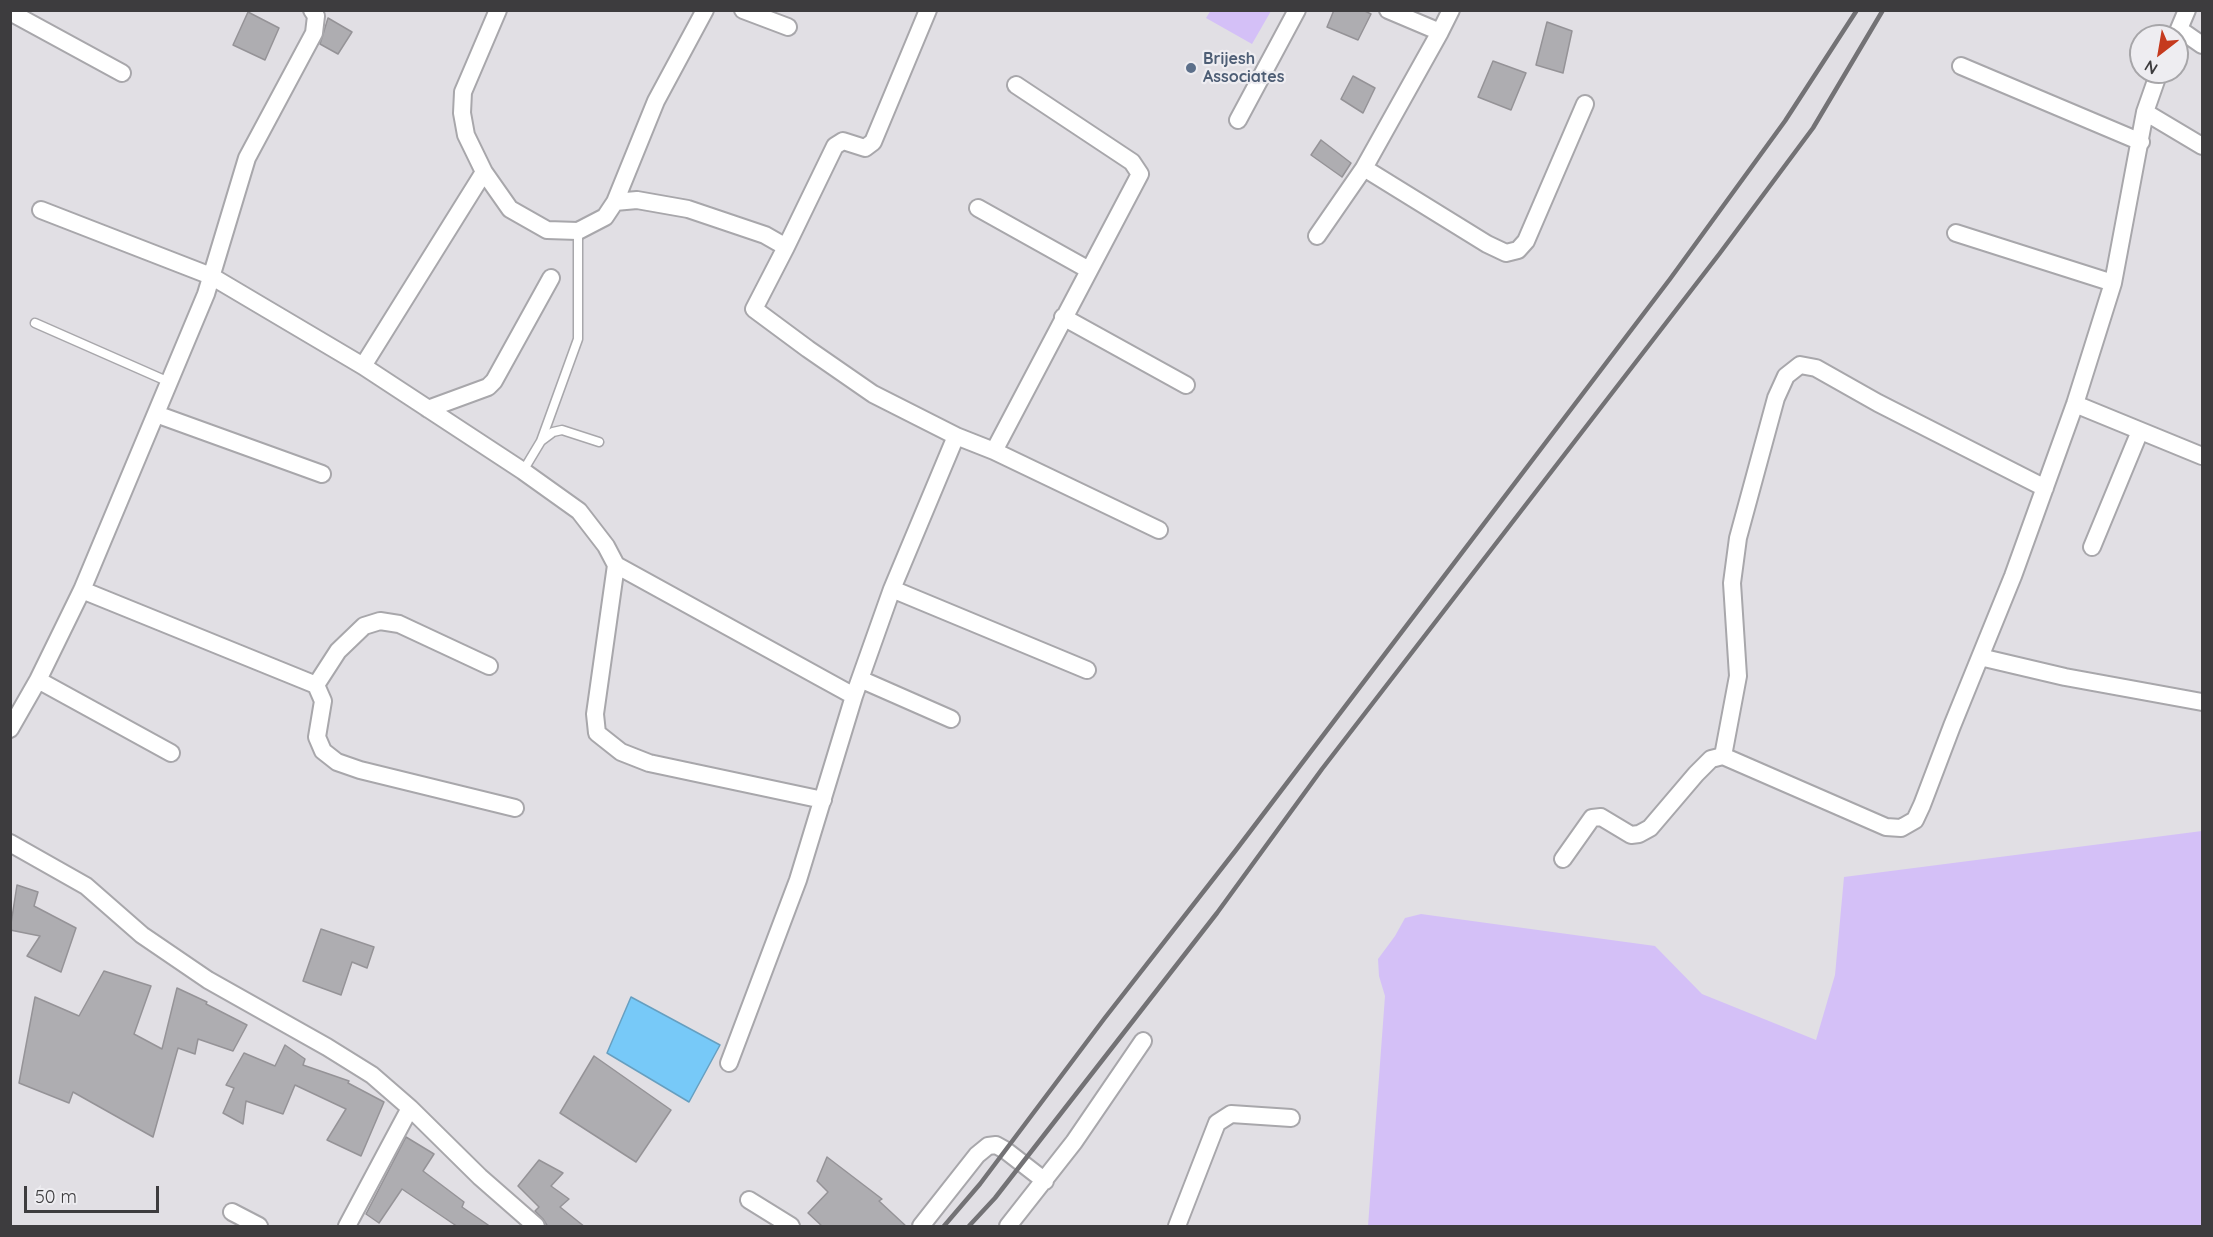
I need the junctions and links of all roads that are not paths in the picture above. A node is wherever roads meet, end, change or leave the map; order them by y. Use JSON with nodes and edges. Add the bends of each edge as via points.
{"nodes":[{"id":1,"x":312,"y":10,"type":"edge"},
{"id":2,"x":498,"y":10,"type":"edge"},
{"id":3,"x":705,"y":10,"type":"edge"},
{"id":4,"x":742,"y":10,"type":"edge"},
{"id":5,"x":928,"y":10,"type":"edge"},
{"id":6,"x":1297,"y":10,"type":"edge"},
{"id":7,"x":1388,"y":10,"type":"edge"},
{"id":8,"x":1451,"y":10,"type":"edge"},
{"id":9,"x":2187,"y":10,"type":"edge"},
{"id":10,"x":10,"y":12,"type":"edge"},
{"id":11,"x":2181,"y":24,"type":"edge"},
{"id":12,"x":788,"y":27,"type":"dead end"},
{"id":13,"x":1440,"y":33,"type":"junction"},
{"id":14,"x":1961,"y":66,"type":"dead end"},
{"id":15,"x":122,"y":73,"type":"dead end"},
{"id":16,"x":2155,"y":84,"type":"edge"},
{"id":17,"x":1016,"y":86,"type":"dead end"},
{"id":18,"x":1586,"y":104,"type":"dead end"},
{"id":19,"x":2145,"y":112,"type":"junction"},
{"id":20,"x":1238,"y":120,"type":"dead end"},
{"id":21,"x":2141,"y":142,"type":"junction"},
{"id":22,"x":2202,"y":146,"type":"edge"},
{"id":23,"x":1364,"y":168,"type":"junction"},
{"id":24,"x":484,"y":172,"type":"junction"},
{"id":25,"x":615,"y":202,"type":"junction"},
{"id":26,"x":978,"y":208,"type":"dead end"},
{"id":27,"x":41,"y":210,"type":"dead end"},
{"id":28,"x":578,"y":231,"type":"junction"},
{"id":29,"x":1956,"y":233,"type":"dead end"},
{"id":30,"x":1317,"y":236,"type":"dead end"},
{"id":31,"x":786,"y":247,"type":"junction"},
{"id":32,"x":1089,"y":270,"type":"junction"},
{"id":33,"x":212,"y":276,"type":"junction"},
{"id":34,"x":551,"y":278,"type":"dead end"},
{"id":35,"x":2113,"y":283,"type":"junction"},
{"id":36,"x":1063,"y":316,"type":"junction"},
{"id":37,"x":35,"y":323,"type":"dead end"},
{"id":38,"x":363,"y":366,"type":"junction"},
{"id":39,"x":169,"y":382,"type":"junction"},
{"id":40,"x":1186,"y":385,"type":"dead end"},
{"id":41,"x":2075,"y":404,"type":"junction"},
{"id":42,"x":428,"y":409,"type":"junction"},
{"id":43,"x":156,"y":414,"type":"junction"},
{"id":44,"x":2140,"y":431,"type":"junction"},
{"id":45,"x":956,"y":436,"type":"junction"},
{"id":46,"x":541,"y":441,"type":"junction"},
{"id":47,"x":599,"y":442,"type":"dead end"},
{"id":48,"x":994,"y":451,"type":"junction"},
{"id":49,"x":2202,"y":456,"type":"edge"},
{"id":50,"x":523,"y":471,"type":"junction"},
{"id":51,"x":322,"y":474,"type":"dead end"},
{"id":52,"x":2045,"y":488,"type":"junction"},
{"id":53,"x":1159,"y":531,"type":"dead end"},
{"id":54,"x":2092,"y":547,"type":"dead end"},
{"id":55,"x":616,"y":564,"type":"junction"},
{"id":56,"x":892,"y":589,"type":"junction"},
{"id":57,"x":82,"y":590,"type":"junction"},
{"id":58,"x":1980,"y":657,"type":"junction"},
{"id":59,"x":489,"y":666,"type":"dead end"},
{"id":60,"x":1088,"y":670,"type":"dead end"},
{"id":61,"x":860,"y":679,"type":"junction"},
{"id":62,"x":38,"y":680,"type":"junction"},
{"id":63,"x":316,"y":686,"type":"junction"},
{"id":64,"x":854,"y":696,"type":"junction"},
{"id":65,"x":2202,"y":702,"type":"edge"},
{"id":66,"x":951,"y":719,"type":"dead end"},
{"id":67,"x":12,"y":722,"type":"edge"},
{"id":68,"x":171,"y":753,"type":"dead end"},
{"id":69,"x":1723,"y":756,"type":"junction"},
{"id":70,"x":823,"y":800,"type":"junction"},
{"id":71,"x":515,"y":808,"type":"dead end"},
{"id":72,"x":10,"y":843,"type":"edge"},
{"id":73,"x":1563,"y":859,"type":"dead end"},
{"id":74,"x":1143,"y":1041,"type":"dead end"},
{"id":75,"x":729,"y":1063,"type":"dead end"},
{"id":76,"x":410,"y":1108,"type":"junction"},
{"id":77,"x":1291,"y":1118,"type":"dead end"},
{"id":78,"x":1045,"y":1181,"type":"junction"},
{"id":79,"x":749,"y":1200,"type":"dead end"},
{"id":80,"x":232,"y":1212,"type":"dead end"},
{"id":81,"x":259,"y":1227,"type":"edge"},
{"id":82,"x":346,"y":1227,"type":"edge"},
{"id":83,"x":536,"y":1227,"type":"edge"},
{"id":84,"x":791,"y":1227,"type":"edge"},
{"id":85,"x":921,"y":1227,"type":"edge"},
{"id":86,"x":1008,"y":1227,"type":"edge"},
{"id":87,"x":1177,"y":1227,"type":"edge"}],
"edges":[{"from":1,"to":33,"type":"street","via":[[316,16],[314,33],[247,158]]},
{"from":2,"to":24,"type":"street","via":[[463,92],[466,135]]},
{"from":3,"to":25,"type":"street","via":[[656,101]]},
{"from":4,"to":12,"type":"street"},
{"from":5,"to":31,"type":"street","via":[[873,142],[865,148],[843,141],[835,146]]},
{"from":6,"to":20,"type":"street"},
{"from":7,"to":13,"type":"street"},
{"from":8,"to":13,"type":"street"},
{"from":9,"to":11,"type":"street"},
{"from":10,"to":15,"type":"street"},
{"from":13,"to":23,"type":"street"},
{"from":14,"to":21,"type":"street"},
{"from":16,"to":19,"type":"street"},
{"from":17,"to":32,"type":"street","via":[[1132,162],[1140,174]]},
{"from":18,"to":23,"type":"street","via":[[1526,241],[1518,250],[1506,253],[1487,244]]},
{"from":19,"to":21,"type":"street"},
{"from":19,"to":22,"type":"street"},
{"from":21,"to":35,"type":"street"},
{"from":23,"to":30,"type":"street"},
{"from":24,"to":28,"type":"street","via":[[510,208],[547,230]]},
{"from":24,"to":38,"type":"street"},
{"from":25,"to":28,"type":"street","via":[[605,217]]},
{"from":25,"to":31,"type":"street","via":[[637,200],[688,209],[765,235]]},
{"from":26,"to":32,"type":"street"},
{"from":27,"to":33,"type":"street"},
{"from":28,"to":46,"type":"lane","via":[[578,339]]},
{"from":29,"to":35,"type":"street"},
{"from":31,"to":45,"type":"street","via":[[754,309],[873,394]]},
{"from":32,"to":36,"type":"street"},
{"from":33,"to":38,"type":"street"},
{"from":33,"to":39,"type":"street"},
{"from":34,"to":42,"type":"street","via":[[494,381],[488,387]]},
{"from":35,"to":41,"type":"street"},
{"from":36,"to":40,"type":"street"},
{"from":36,"to":48,"type":"street"},
{"from":37,"to":39,"type":"lane"},
{"from":38,"to":42,"type":"street"},
{"from":39,"to":43,"type":"street"},
{"from":41,"to":44,"type":"street"},
{"from":41,"to":52,"type":"street"},
{"from":42,"to":50,"type":"street"},
{"from":43,"to":51,"type":"street"},
{"from":43,"to":57,"type":"street"},
{"from":44,"to":49,"type":"street"},
{"from":44,"to":54,"type":"street"},
{"from":45,"to":48,"type":"street"},
{"from":45,"to":56,"type":"street"},
{"from":46,"to":47,"type":"lane","via":[[562,430]]},
{"from":46,"to":50,"type":"lane"},
{"from":48,"to":53,"type":"street"},
{"from":50,"to":55,"type":"street","via":[[579,511]]},
{"from":52,"to":58,"type":"street"},
{"from":52,"to":69,"type":"street","via":[[1816,368],[1800,364],[1786,376],[1776,398],[1738,538],[1732,583],[1737,676]]},
{"from":55,"to":64,"type":"street"},
{"from":55,"to":70,"type":"street","via":[[595,714],[597,733],[621,752],[649,763]]},
{"from":56,"to":60,"type":"street"},
{"from":56,"to":61,"type":"street"},
{"from":57,"to":62,"type":"street"},
{"from":57,"to":63,"type":"street"},
{"from":58,"to":65,"type":"street"},
{"from":58,"to":69,"type":"street","via":[[1922,805],[1915,820],[1901,828],[1886,828]]},
{"from":59,"to":63,"type":"street","via":[[399,624],[380,621],[364,626],[338,651]]},
{"from":61,"to":64,"type":"street"},
{"from":61,"to":66,"type":"street"},
{"from":62,"to":67,"type":"street"},
{"from":62,"to":68,"type":"street"},
{"from":63,"to":71,"type":"street","via":[[323,701],[317,737],[323,751],[337,762]]},
{"from":64,"to":70,"type":"street"},
{"from":69,"to":73,"type":"street","via":[[1711,759],[1650,828],[1631,835],[1601,817],[1592,818]]},
{"from":70,"to":75,"type":"street","via":[[798,880]]},
{"from":72,"to":76,"type":"street","via":[[86,886],[142,934],[208,980],[372,1075]]},
{"from":74,"to":78,"type":"street"},
{"from":76,"to":82,"type":"street"},
{"from":76,"to":83,"type":"street"},
{"from":77,"to":87,"type":"street","via":[[1231,1114],[1217,1123]]},
{"from":78,"to":85,"type":"street","via":[[1005,1150],[988,1146]]},
{"from":78,"to":86,"type":"street"},
{"from":79,"to":84,"type":"street"},
{"from":80,"to":81,"type":"street"}]}
